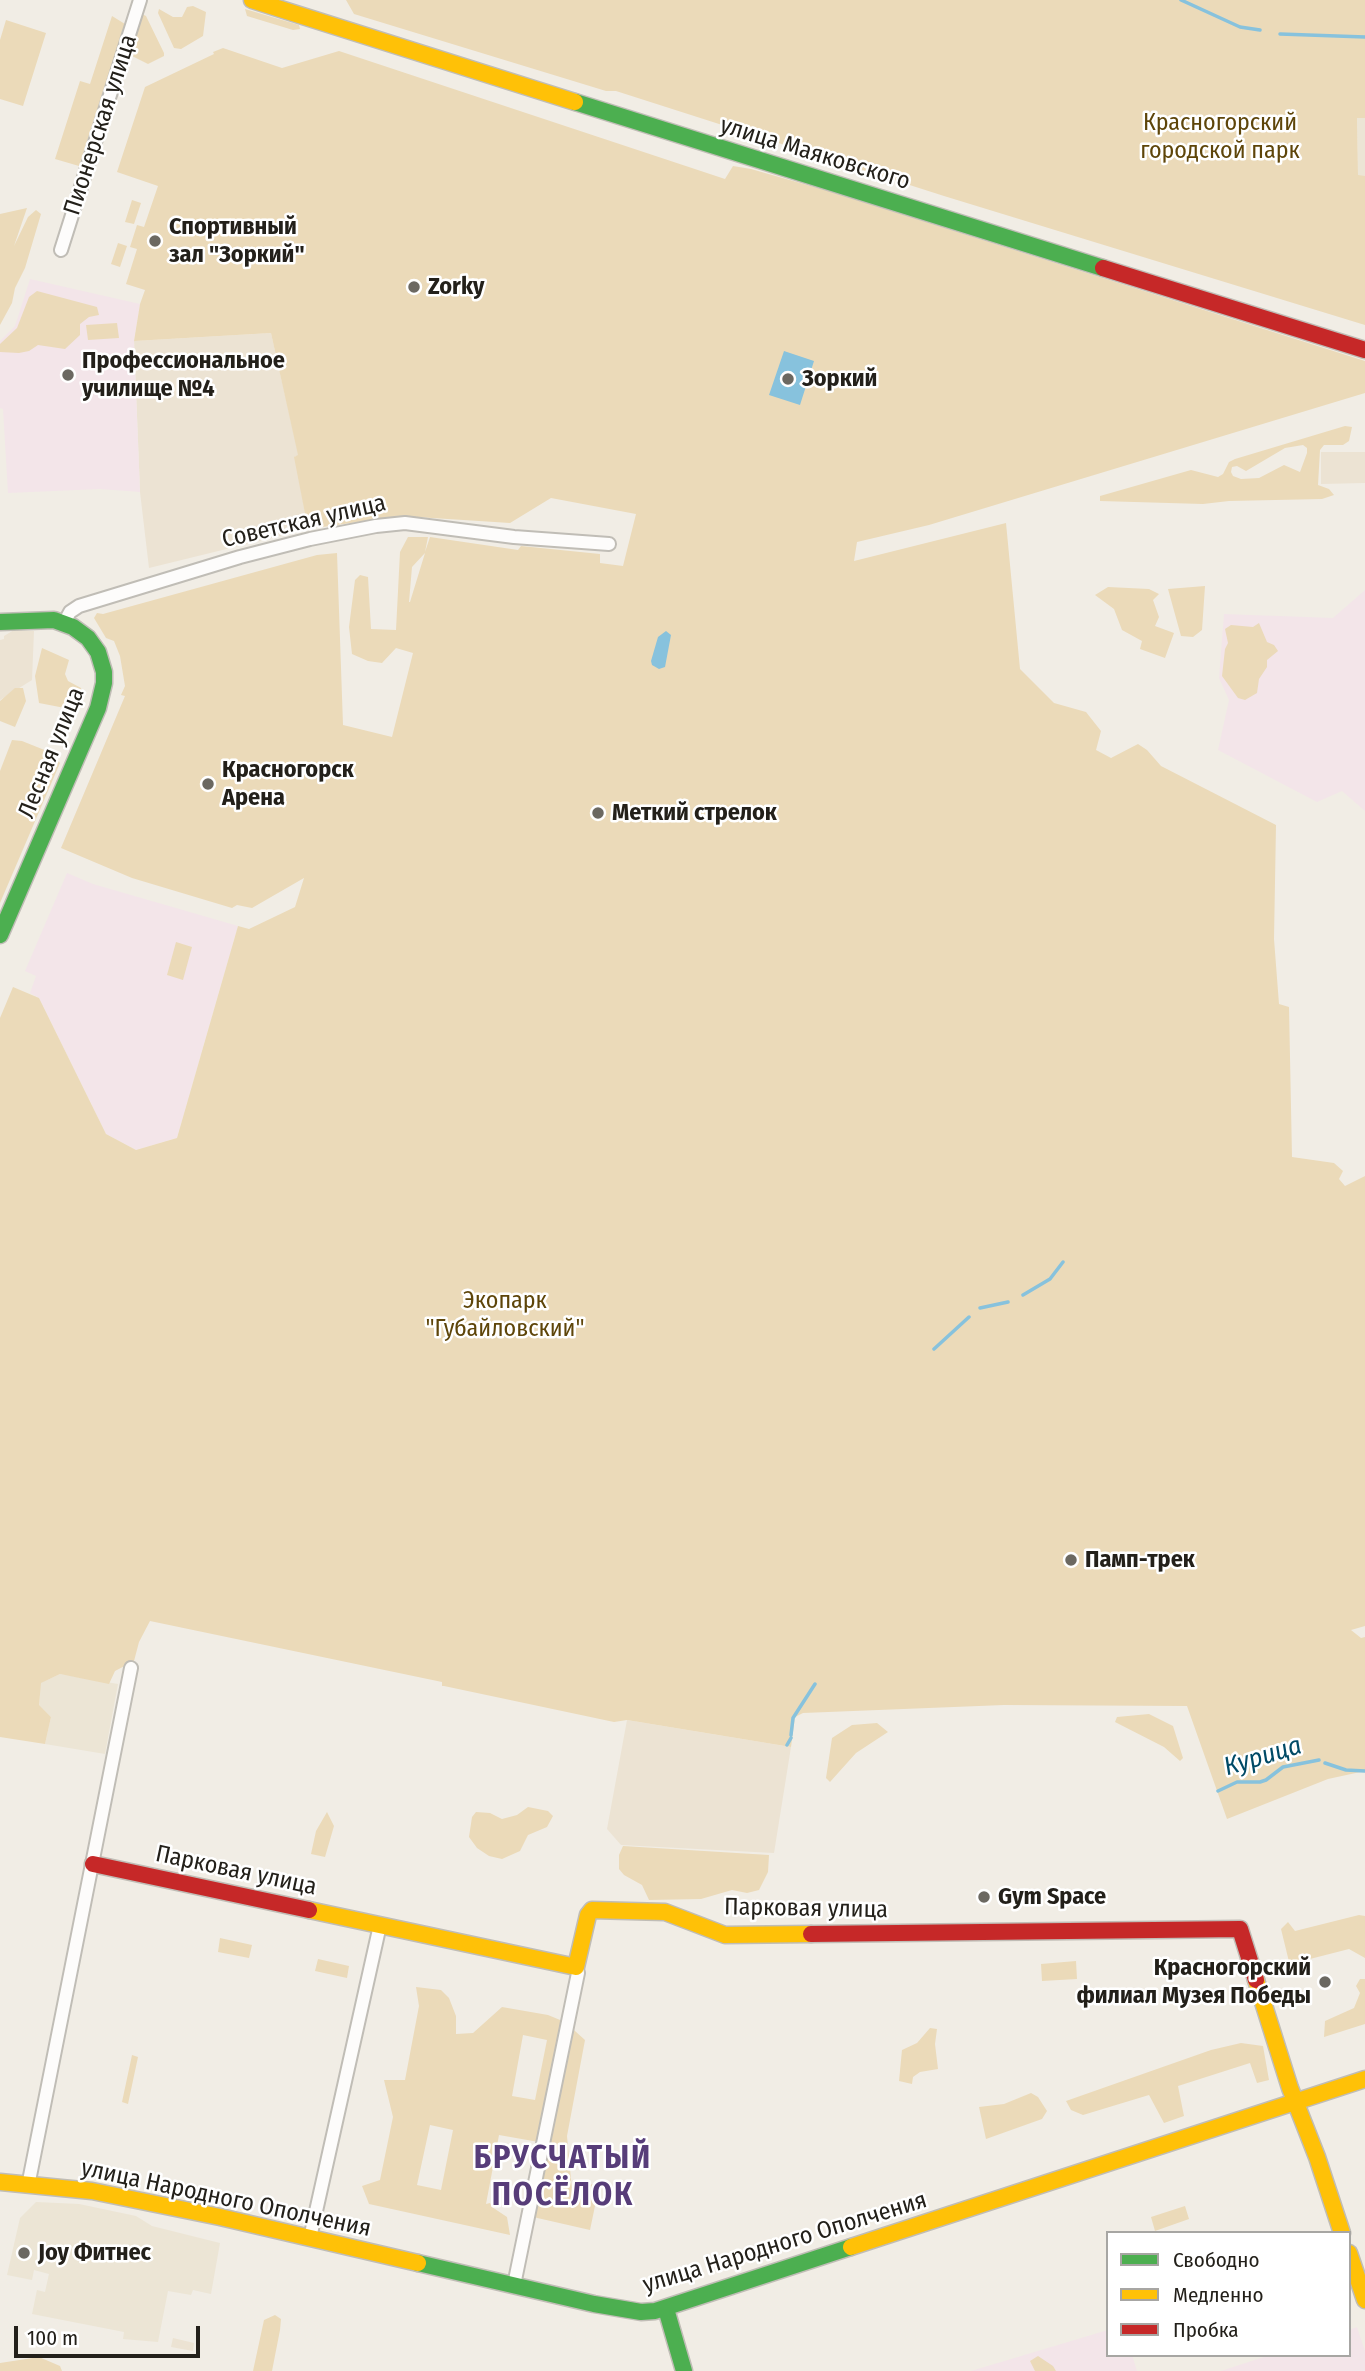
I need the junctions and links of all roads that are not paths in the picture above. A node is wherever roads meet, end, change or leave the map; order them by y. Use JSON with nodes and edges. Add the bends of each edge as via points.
{"nodes":[{"id":1,"x":140,"y":0,"type":"edge"},
{"id":2,"x":252,"y":0,"type":"edge"},
{"id":3,"x":61,"y":250,"type":"dead end"},
{"id":4,"x":1365,"y":350,"type":"edge"},
{"id":5,"x":609,"y":544,"type":"dead end"},
{"id":6,"x":0,"y":622,"type":"edge"},
{"id":7,"x":64,"y":623,"type":"junction"},
{"id":8,"x":0,"y":935,"type":"edge"},
{"id":9,"x":131,"y":1668,"type":"dead end"},
{"id":10,"x":93,"y":1864,"type":"junction"},
{"id":11,"x":380,"y":1925,"type":"junction"},
{"id":12,"x":576,"y":1967,"type":"junction"},
{"id":13,"x":1365,"y":2079,"type":"edge"},
{"id":14,"x":1296,"y":2101,"type":"junction"},
{"id":15,"x":0,"y":2182,"type":"edge"},
{"id":16,"x":28,"y":2186,"type":"junction"},
{"id":17,"x":1341,"y":2231,"type":"edge"},
{"id":18,"x":310,"y":2238,"type":"junction"},
{"id":19,"x":1351,"y":2259,"type":"edge"},
{"id":20,"x":514,"y":2286,"type":"junction"},
{"id":21,"x":1365,"y":2300,"type":"edge"},
{"id":22,"x":666,"y":2309,"type":"junction"},
{"id":23,"x":684,"y":2371,"type":"edge"}],
"edges":[{"from":1,"to":3,"type":"street","name":"Пионерская улица"},
{"from":2,"to":4,"type":"street","name":"улица Маяковского"},
{"from":5,"to":7,"type":"street","name":"Советская улица","via":[[405,523],[376,526],[240,557],[79,606]]},
{"from":6,"to":7,"type":"street"},
{"from":7,"to":8,"type":"street","name":"Лесная улица","via":[[80,631],[98,652],[104,672],[102,693]]},
{"from":9,"to":10,"type":"street"},
{"from":10,"to":11,"type":"street","name":"Парковая улица"},
{"from":10,"to":16,"type":"street"},
{"from":11,"to":12,"type":"street","name":"Парковая улица"},
{"from":11,"to":18,"type":"street"},
{"from":12,"to":14,"type":"street","name":"Парковая улица","via":[[592,1910],[665,1912],[725,1936],[1240,1929]]},
{"from":12,"to":20,"type":"street"},
{"from":13,"to":14,"type":"street","name":"улица Народного Ополчения"},
{"from":14,"to":17,"type":"street"},
{"from":14,"to":22,"type":"street","name":"улица Народного Ополчения"},
{"from":15,"to":16,"type":"street","name":"улица Народного Ополчения"},
{"from":16,"to":18,"type":"street","name":"улица Народного Ополчения","via":[[92,2192]]},
{"from":18,"to":20,"type":"street","name":"улица Народного Ополчения"},
{"from":19,"to":21,"type":"street"},
{"from":20,"to":22,"type":"street","name":"улица Народного Ополчения","via":[[641,2312]]},
{"from":22,"to":23,"type":"street"}]}
